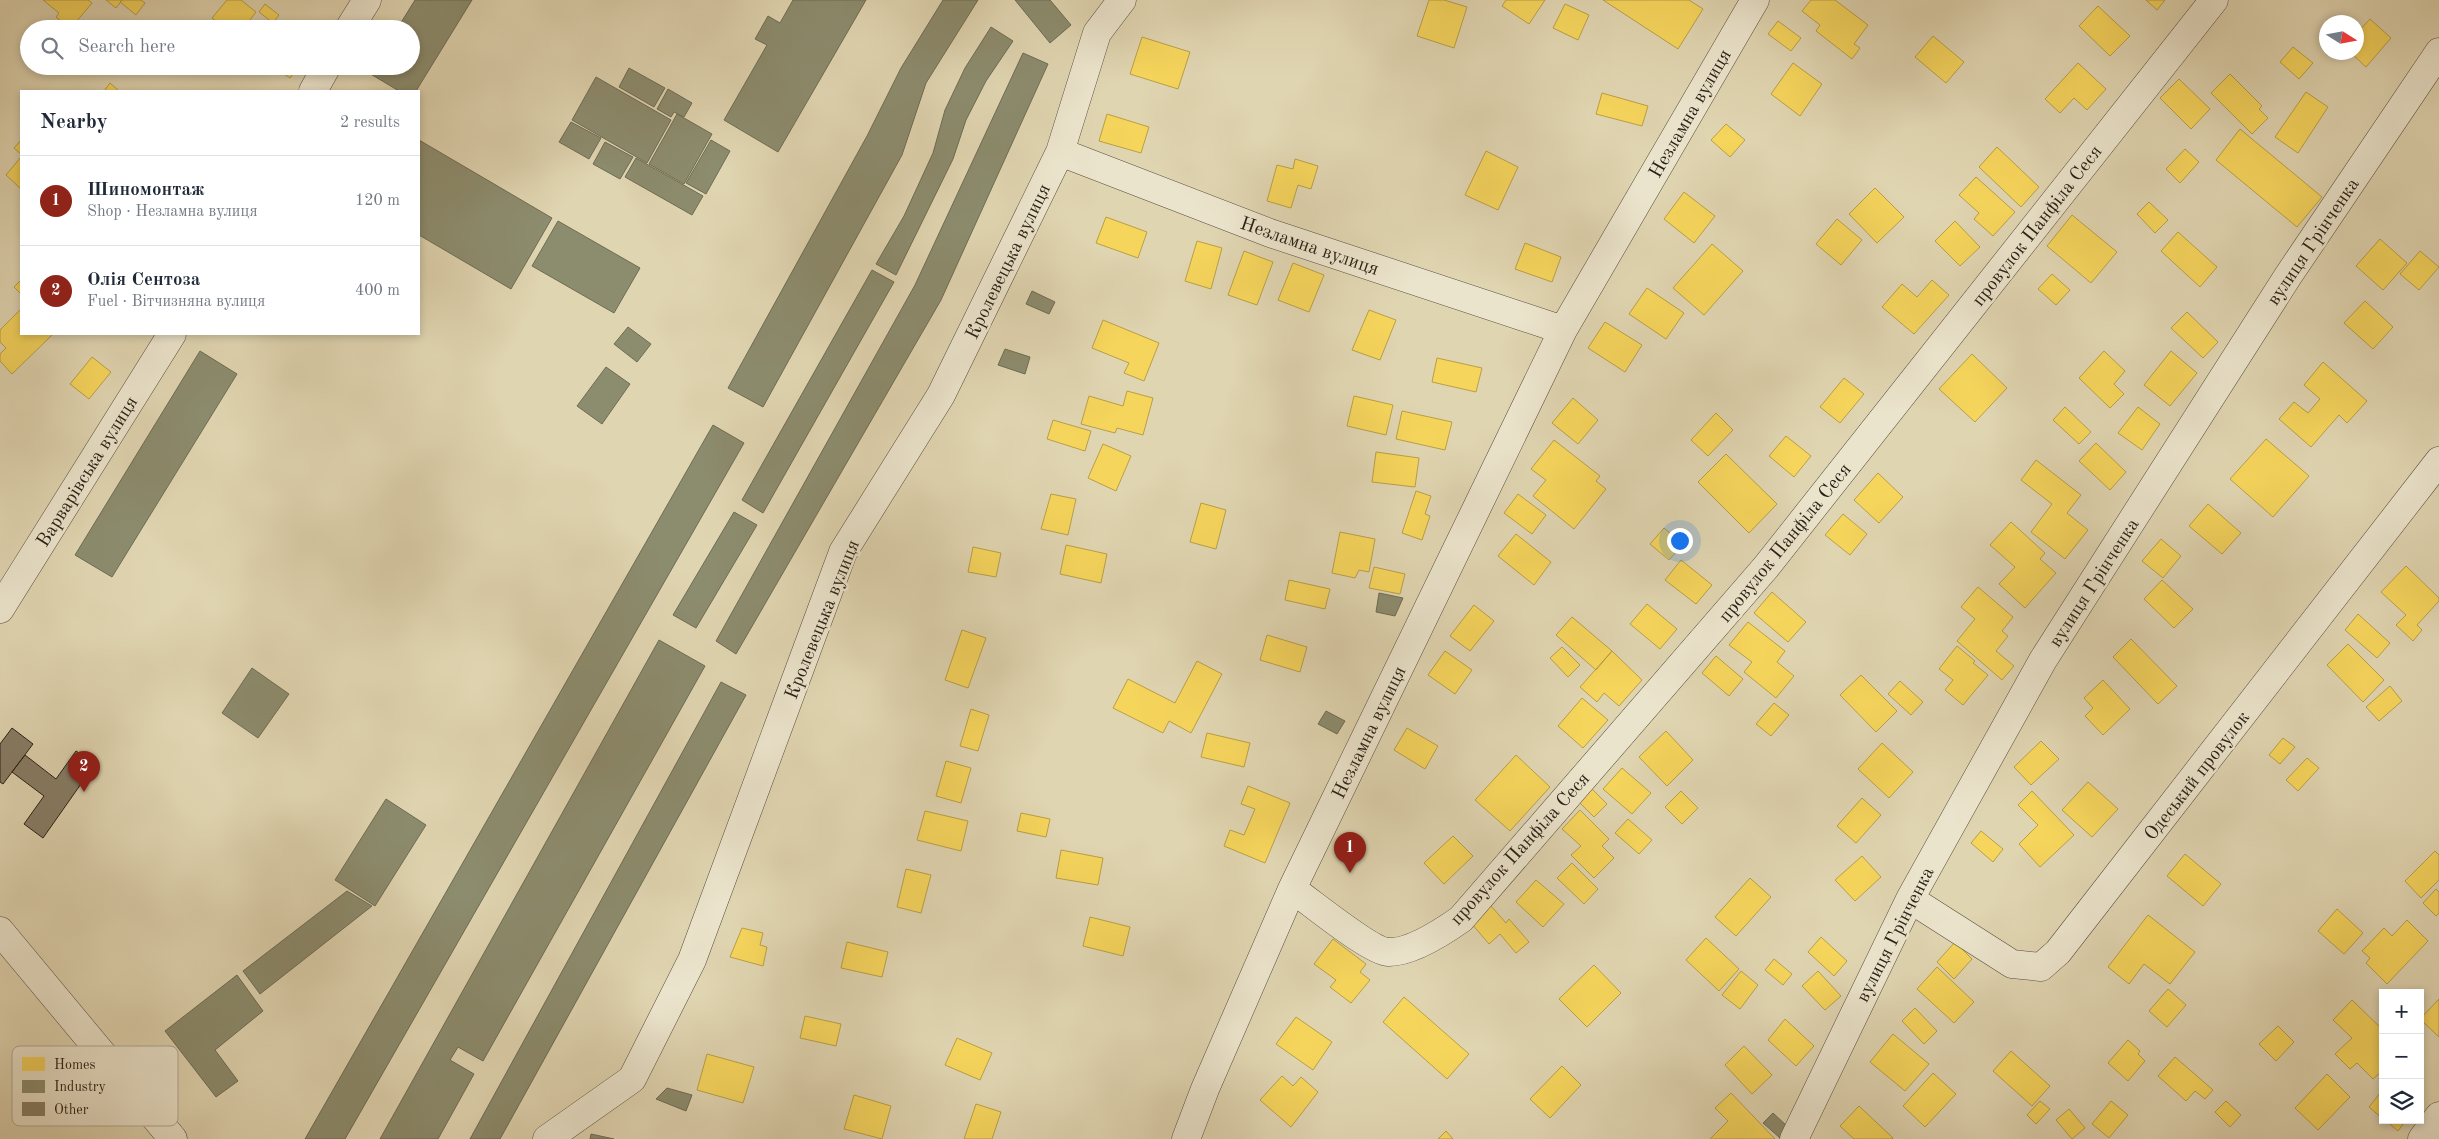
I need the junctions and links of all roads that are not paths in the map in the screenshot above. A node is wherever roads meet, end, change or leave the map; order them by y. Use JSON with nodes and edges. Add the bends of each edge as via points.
{"nodes":[{"id":1,"x":366,"y":0,"type":"edge"},
{"id":2,"x":1122,"y":0,"type":"edge"},
{"id":3,"x":1755,"y":0,"type":"edge"},
{"id":4,"x":2214,"y":0,"type":"edge"},
{"id":5,"x":354,"y":20,"type":"edge"},
{"id":6,"x":2439,"y":52,"type":"edge"},
{"id":7,"x":322,"y":75,"type":"edge"},
{"id":8,"x":314,"y":90,"type":"edge"},
{"id":9,"x":1060,"y":152,"type":"junction"},
{"id":10,"x":1563,"y":330,"type":"junction"},
{"id":11,"x":171,"y":335,"type":"edge"},
{"id":12,"x":2439,"y":461,"type":"edge"},
{"id":13,"x":0,"y":609,"type":"edge"},
{"id":14,"x":1292,"y":889,"type":"junction"},
{"id":15,"x":1910,"y":899,"type":"junction"},
{"id":16,"x":0,"y":931,"type":"edge"},
{"id":17,"x":95,"y":1046,"type":"edge"},
{"id":18,"x":2439,"y":1116,"type":"edge"},
{"id":19,"x":161,"y":1126,"type":"edge"},
{"id":20,"x":172,"y":1139,"type":"edge"},
{"id":21,"x":547,"y":1139,"type":"edge"},
{"id":22,"x":1186,"y":1139,"type":"edge"},
{"id":23,"x":1794,"y":1139,"type":"edge"},
{"id":24,"x":2422,"y":1139,"type":"edge"}],
"edges":[{"from":1,"to":5,"type":"street"},
{"from":2,"to":9,"type":"street","name":"Кролевецька вулиця","via":[[1097,32]]},
{"from":3,"to":10,"type":"street","name":"Незламна вулиця"},
{"from":4,"to":14,"type":"street","name":"провулок Панфіла Сеся","via":[[1766,567],[1461,919],[1438,936],[1388,952],[1366,941]]},
{"from":6,"to":15,"type":"street","name":"вулиця Грінченка","via":[[2288,276],[2043,660]]},
{"from":7,"to":8,"type":"street"},
{"from":9,"to":10,"type":"street","name":"Незламна вулиця","via":[[1270,233]]},
{"from":9,"to":21,"type":"street","name":"Кролевецька вулиця","via":[[941,395],[844,552],[692,960],[632,1079]]},
{"from":10,"to":14,"type":"street","name":"Незламна вулиця"},
{"from":11,"to":13,"type":"street","name":"Варварівська вулиця"},
{"from":12,"to":15,"type":"street","name":"Одеський провулок","via":[[2064,944],[2041,967],[2012,964]]},
{"from":14,"to":22,"type":"street","name":"Незламна вулиця"},
{"from":15,"to":23,"type":"street","name":"вулиця Грінченка"},
{"from":16,"to":17,"type":"street"},
{"from":18,"to":24,"type":"street"},
{"from":19,"to":20,"type":"street"}]}
